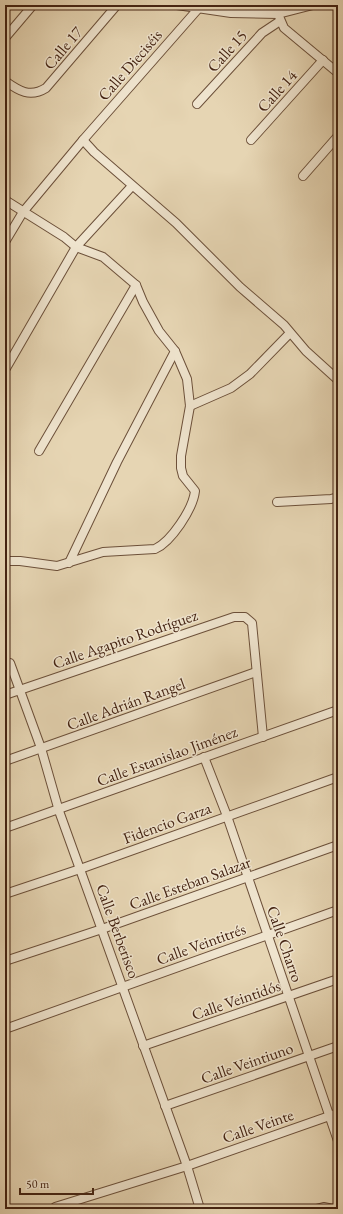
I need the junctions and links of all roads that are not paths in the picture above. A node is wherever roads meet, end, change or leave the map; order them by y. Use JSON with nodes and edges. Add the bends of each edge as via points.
{"nodes":[{"id":1,"x":33,"y":5,"type":"edge"},
{"id":2,"x":117,"y":5,"type":"edge"},
{"id":3,"x":177,"y":5,"type":"edge"},
{"id":4,"x":279,"y":5,"type":"edge"},
{"id":5,"x":313,"y":5,"type":"edge"},
{"id":6,"x":198,"y":9,"type":"junction"},
{"id":7,"x":279,"y":18,"type":"junction"},
{"id":8,"x":5,"y":38,"type":"edge"},
{"id":9,"x":323,"y":60,"type":"junction"},
{"id":10,"x":338,"y":73,"type":"edge"},
{"id":11,"x":5,"y":81,"type":"edge"},
{"id":12,"x":197,"y":104,"type":"dead end"},
{"id":13,"x":338,"y":136,"type":"edge"},
{"id":14,"x":83,"y":140,"type":"junction"},
{"id":15,"x":251,"y":140,"type":"dead end"},
{"id":16,"x":303,"y":176,"type":"dead end"},
{"id":17,"x":132,"y":186,"type":"junction"},
{"id":18,"x":5,"y":200,"type":"edge"},
{"id":19,"x":23,"y":212,"type":"junction"},
{"id":20,"x":5,"y":242,"type":"edge"},
{"id":21,"x":76,"y":247,"type":"junction"},
{"id":22,"x":136,"y":285,"type":"junction"},
{"id":23,"x":290,"y":333,"type":"junction"},
{"id":24,"x":175,"y":351,"type":"junction"},
{"id":25,"x":5,"y":370,"type":"edge"},
{"id":26,"x":338,"y":380,"type":"edge"},
{"id":27,"x":190,"y":406,"type":"junction"},
{"id":28,"x":39,"y":451,"type":"dead end"},
{"id":29,"x":338,"y":497,"type":"edge"},
{"id":30,"x":277,"y":502,"type":"dead end"},
{"id":31,"x":5,"y":561,"type":"edge"},
{"id":32,"x":69,"y":563,"type":"junction"},
{"id":33,"x":10,"y":663,"type":"dead end"},
{"id":34,"x":256,"y":672,"type":"junction"},
{"id":35,"x":21,"y":689,"type":"junction"},
{"id":36,"x":5,"y":695,"type":"edge"},
{"id":37,"x":338,"y":710,"type":"edge"},
{"id":38,"x":263,"y":737,"type":"junction"},
{"id":39,"x":41,"y":748,"type":"junction"},
{"id":40,"x":204,"y":757,"type":"junction"},
{"id":41,"x":5,"y":762,"type":"edge"},
{"id":42,"x":338,"y":777,"type":"edge"},
{"id":43,"x":59,"y":810,"type":"junction"},
{"id":44,"x":227,"y":816,"type":"junction"},
{"id":45,"x":5,"y":828,"type":"edge"},
{"id":46,"x":338,"y":845,"type":"edge"},
{"id":47,"x":80,"y":869,"type":"junction"},
{"id":48,"x":247,"y":877,"type":"junction"},
{"id":49,"x":5,"y":894,"type":"edge"},
{"id":50,"x":338,"y":910,"type":"edge"},
{"id":51,"x":102,"y":929,"type":"junction"},
{"id":52,"x":267,"y":935,"type":"junction"},
{"id":53,"x":5,"y":960,"type":"edge"},
{"id":54,"x":338,"y":979,"type":"edge"},
{"id":55,"x":124,"y":987,"type":"junction"},
{"id":56,"x":288,"y":996,"type":"junction"},
{"id":57,"x":5,"y":1028,"type":"edge"},
{"id":58,"x":143,"y":1046,"type":"junction"},
{"id":59,"x":338,"y":1046,"type":"edge"},
{"id":60,"x":308,"y":1056,"type":"junction"},
{"id":61,"x":165,"y":1106,"type":"junction"},
{"id":62,"x":338,"y":1113,"type":"edge"},
{"id":63,"x":330,"y":1116,"type":"junction"},
{"id":64,"x":338,"y":1141,"type":"edge"},
{"id":65,"x":187,"y":1166,"type":"junction"},
{"id":66,"x":54,"y":1207,"type":"dead end"},
{"id":67,"x":338,"y":1208,"type":"edge"},
{"id":68,"x":200,"y":1209,"type":"edge"},
{"id":69,"x":309,"y":1209,"type":"edge"}],
"edges":[{"from":1,"to":8,"type":"street"},
{"from":2,"to":11,"type":"street","name":"Calle 17","via":[[46,88],[35,93],[22,92]]},
{"from":3,"to":6,"type":"street"},
{"from":4,"to":7,"type":"street"},
{"from":5,"to":7,"type":"street"},
{"from":6,"to":7,"type":"street"},
{"from":6,"to":14,"type":"street","name":"Calle Dieciséis"},
{"from":7,"to":9,"type":"street","via":[[290,33]]},
{"from":7,"to":12,"type":"street","name":"Calle 15","via":[[262,32]]},
{"from":9,"to":10,"type":"street"},
{"from":9,"to":15,"type":"street","name":"Calle 14"},
{"from":13,"to":16,"type":"street"},
{"from":14,"to":17,"type":"street"},
{"from":14,"to":19,"type":"street","name":"Calle Dieciséis"},
{"from":17,"to":21,"type":"street"},
{"from":17,"to":23,"type":"street","via":[[176,223]]},
{"from":18,"to":19,"type":"street"},
{"from":19,"to":20,"type":"street","name":"Calle Dieciséis"},
{"from":19,"to":21,"type":"street"},
{"from":21,"to":22,"type":"street","via":[[103,257]]},
{"from":21,"to":25,"type":"street"},
{"from":22,"to":24,"type":"street","via":[[159,331]]},
{"from":22,"to":28,"type":"street"},
{"from":23,"to":26,"type":"street"},
{"from":23,"to":27,"type":"street","via":[[250,374],[231,388]]},
{"from":24,"to":27,"type":"street","via":[[187,379]]},
{"from":24,"to":32,"type":"street","via":[[117,462]]},
{"from":27,"to":32,"type":"street","via":[[181,468],[183,476],[194,488],[195,496],[169,539],[155,549],[103,552]]},
{"from":29,"to":30,"type":"street","via":[[331,500]]},
{"from":31,"to":32,"type":"street","via":[[57,566]]},
{"from":33,"to":35,"type":"street","name":"Calle Berberisco"},
{"from":34,"to":35,"type":"street","name":"Calle Agapito Rodríguez","via":[[252,623],[245,617],[234,617]]},
{"from":34,"to":38,"type":"street"},
{"from":34,"to":39,"type":"street","name":"Calle Adrián Rangel"},
{"from":35,"to":36,"type":"street","name":"Calle Agapito Rodríguez"},
{"from":35,"to":39,"type":"street","name":"Calle Berberisco"},
{"from":37,"to":38,"type":"street","name":"Calle Estanislao Jiménez"},
{"from":38,"to":40,"type":"street","name":"Calle Estanislao Jiménez"},
{"from":39,"to":41,"type":"street","name":"Calle Adrián Rangel"},
{"from":39,"to":43,"type":"street","name":"Calle Berberisco"},
{"from":40,"to":43,"type":"street","name":"Calle Estanislao Jiménez"},
{"from":40,"to":44,"type":"street","name":"Calle Charro"},
{"from":42,"to":44,"type":"street","name":"Fidencio Garza"},
{"from":43,"to":45,"type":"street","name":"Calle Estanislao Jiménez"},
{"from":43,"to":47,"type":"street","name":"Calle Berberisco"},
{"from":44,"to":47,"type":"street","name":"Fidencio Garza"},
{"from":44,"to":48,"type":"street","name":"Calle Charro"},
{"from":46,"to":48,"type":"street","name":"Calle Esteban Salazar"},
{"from":47,"to":49,"type":"street","name":"Fidencio Garza"},
{"from":47,"to":51,"type":"street","name":"Calle Berberisco"},
{"from":48,"to":51,"type":"street","name":"Calle Esteban Salazar"},
{"from":48,"to":52,"type":"street","name":"Calle Charro"},
{"from":50,"to":52,"type":"street","name":"Calle Veintitrés"},
{"from":51,"to":53,"type":"street","name":"Calle Esteban Salazar"},
{"from":51,"to":55,"type":"street","name":"Calle Berberisco"},
{"from":52,"to":55,"type":"street","name":"Calle Veintitrés"},
{"from":52,"to":56,"type":"street","name":"Calle Charro"},
{"from":54,"to":56,"type":"street","name":"Calle Veintidós"},
{"from":55,"to":57,"type":"street","name":"Calle Veintitrés"},
{"from":55,"to":58,"type":"street","name":"Calle Berberisco"},
{"from":56,"to":58,"type":"street","name":"Calle Veintidós"},
{"from":56,"to":60,"type":"street","name":"Calle Charro"},
{"from":58,"to":61,"type":"street","name":"Calle Berberisco"},
{"from":59,"to":60,"type":"street","name":"Calle Veintiuno"},
{"from":60,"to":61,"type":"street","name":"Calle Veintiuno"},
{"from":60,"to":63,"type":"street","name":"Calle Charro"},
{"from":61,"to":65,"type":"street","name":"Calle Berberisco"},
{"from":62,"to":63,"type":"street","name":"Calle Veinte"},
{"from":63,"to":64,"type":"street","name":"Calle Charro"},
{"from":63,"to":65,"type":"street","name":"Calle Veinte"},
{"from":65,"to":66,"type":"street","name":"Calle Veinte"},
{"from":65,"to":68,"type":"street","name":"Calle Berberisco"},
{"from":67,"to":69,"type":"lane","via":[[324,1205]]}]}
